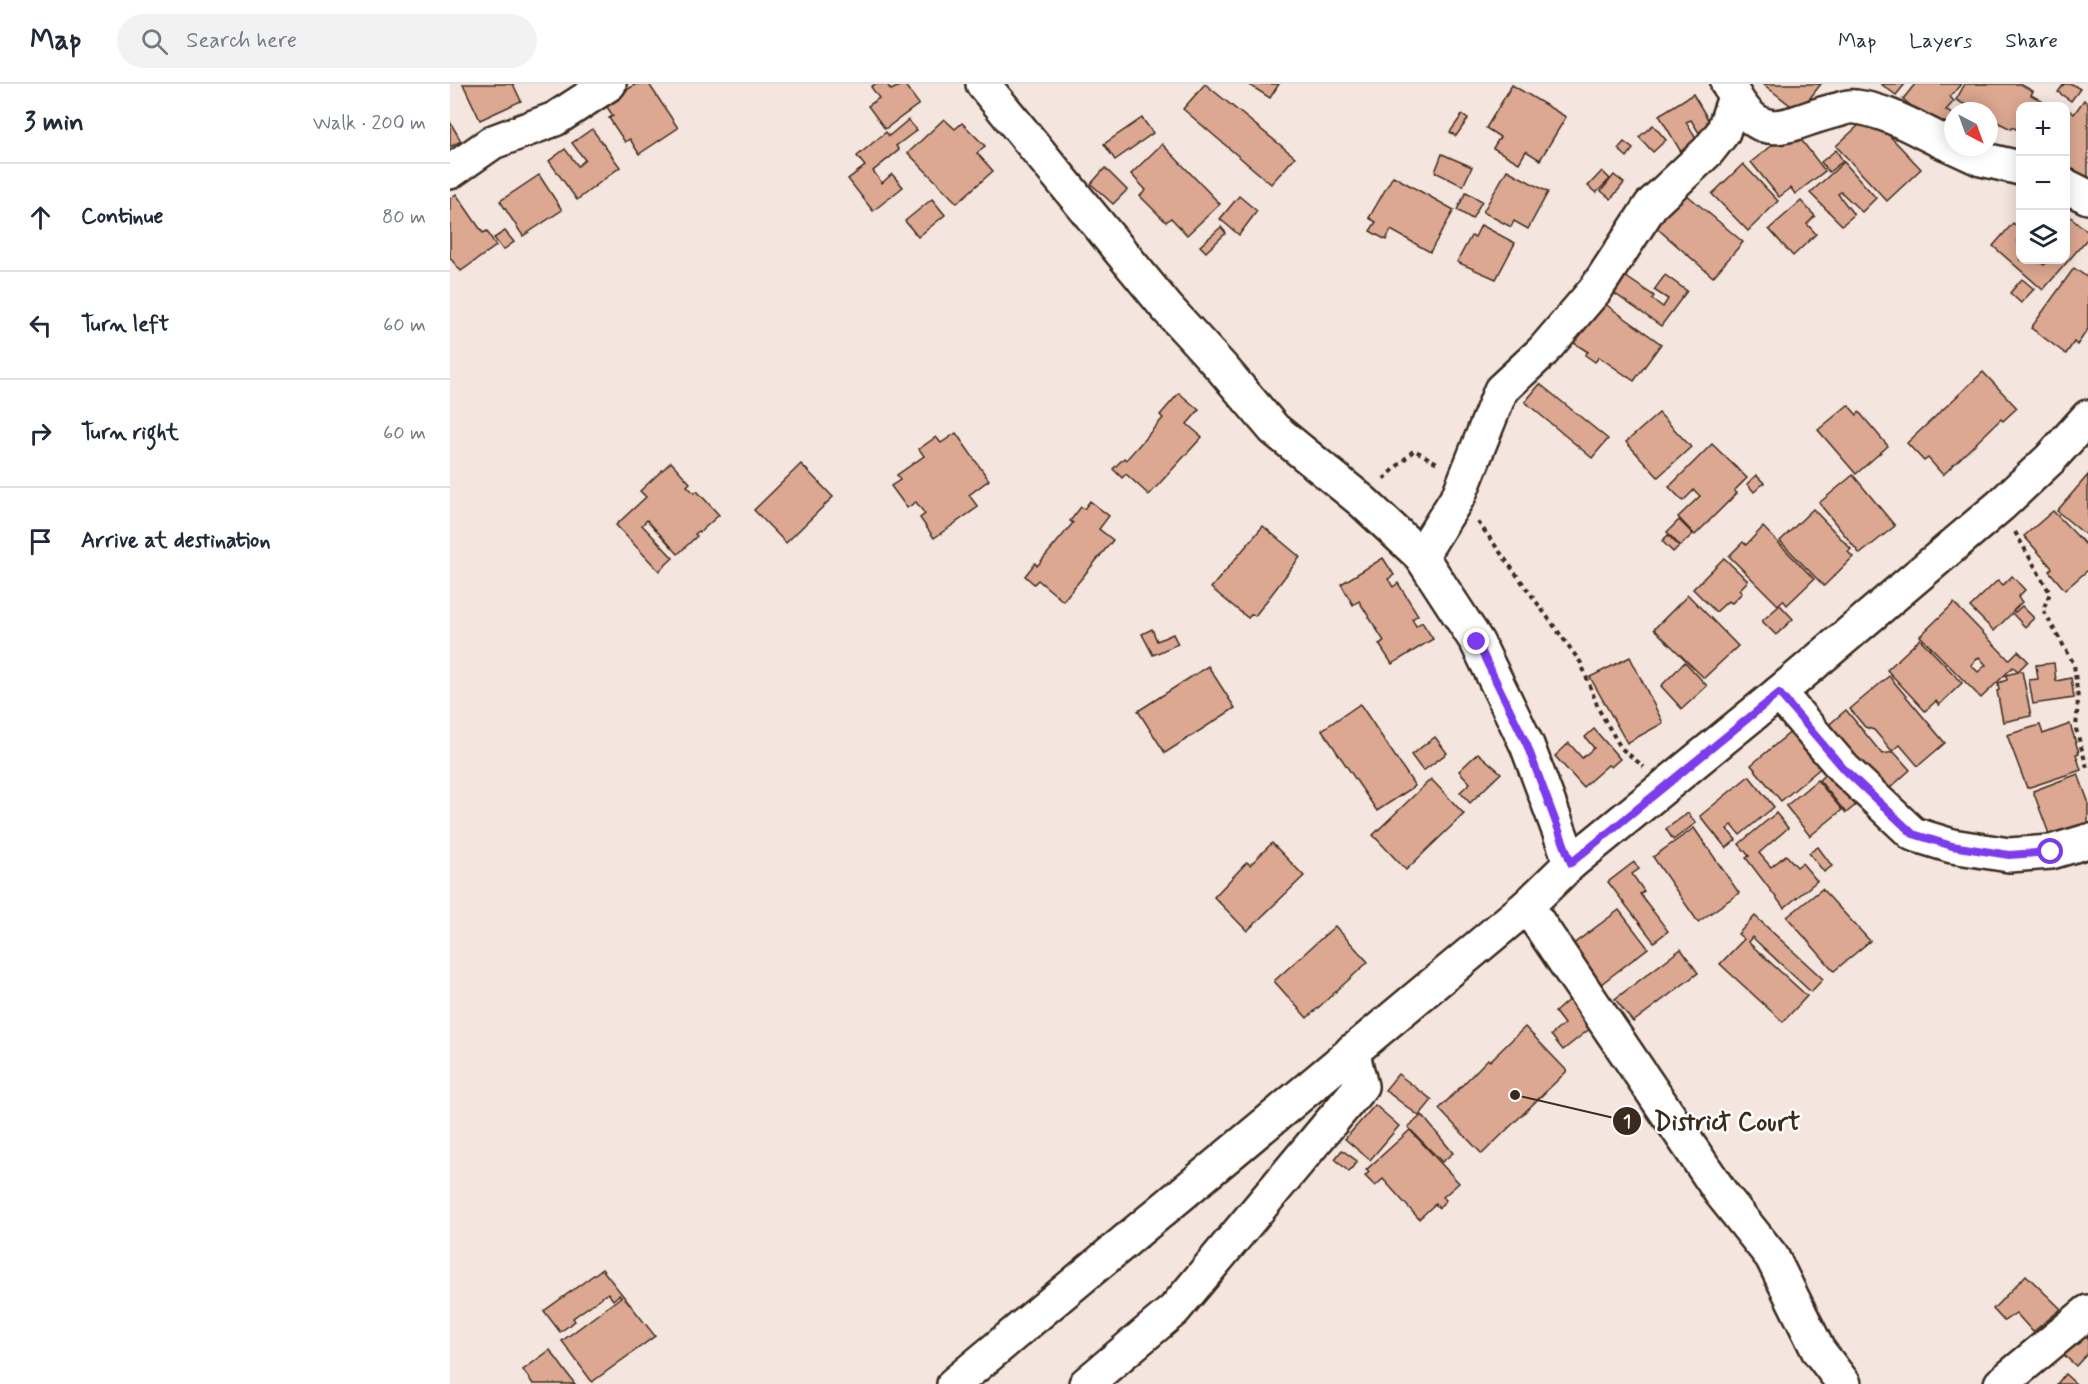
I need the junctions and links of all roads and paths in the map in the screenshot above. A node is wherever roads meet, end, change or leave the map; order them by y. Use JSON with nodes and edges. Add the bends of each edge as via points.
{"nodes":[{"id":1,"x":609,"y":84,"type":"edge"},
{"id":2,"x":983,"y":84,"type":"edge"},
{"id":3,"x":1731,"y":91,"type":"edge"},
{"id":4,"x":1944,"y":142,"type":"edge"},
{"id":5,"x":1975,"y":156,"type":"edge"},
{"id":6,"x":2016,"y":167,"type":"edge"},
{"id":7,"x":450,"y":172,"type":"edge"},
{"id":8,"x":2070,"y":188,"type":"edge"},
{"id":9,"x":2088,"y":197,"type":"edge"},
{"id":10,"x":2088,"y":417,"type":"edge"},
{"id":11,"x":1459,"y":495,"type":"junction"},
{"id":12,"x":1362,"y":501,"type":"junction"},
{"id":13,"x":2001,"y":505,"type":"junction"},
{"id":14,"x":1421,"y":556,"type":"junction"},
{"id":15,"x":1779,"y":693,"type":"junction"},
{"id":16,"x":2088,"y":771,"type":"edge"},
{"id":17,"x":1666,"y":784,"type":"junction"},
{"id":18,"x":2088,"y":841,"type":"edge"},
{"id":19,"x":1571,"y":863,"type":"junction"},
{"id":20,"x":1527,"y":906,"type":"junction"},
{"id":21,"x":1352,"y":1051,"type":"junction"},
{"id":22,"x":2088,"y":1312,"type":"edge"},
{"id":23,"x":954,"y":1384,"type":"edge"},
{"id":24,"x":1086,"y":1384,"type":"edge"},
{"id":25,"x":1844,"y":1384,"type":"edge"},
{"id":26,"x":2001,"y":1384,"type":"edge"}],
"edges":[{"from":1,"to":7,"type":"street","via":[[555,119],[493,142]]},
{"from":2,"to":12,"type":"street","via":[[1167,308],[1274,429]]},
{"from":3,"to":4,"type":"street","via":[[1743,111],[1765,128],[1774,129],[1854,106],[1893,117]]},
{"from":3,"to":11,"type":"street","via":[[1723,132],[1651,205],[1596,289],[1543,351],[1501,390]]},
{"from":5,"to":6,"type":"street"},
{"from":8,"to":9,"type":"street"},
{"from":10,"to":13,"type":"street"},
{"from":11,"to":12,"type":"path","via":[[1445,468],[1414,450]]},
{"from":11,"to":14,"type":"street"},
{"from":11,"to":17,"type":"path","via":[[1581,663],[1599,710],[1621,748]]},
{"from":12,"to":14,"type":"street"},
{"from":13,"to":15,"type":"street"},
{"from":13,"to":16,"type":"path","via":[[2044,579],[2050,593],[2043,610],[2074,664],[2076,729]]},
{"from":14,"to":19,"type":"street","via":[[1477,642],[1527,745]]},
{"from":15,"to":17,"type":"street"},
{"from":15,"to":18,"type":"street","via":[[1844,769],[1913,834],[1952,846],[2009,855],[2051,852]]},
{"from":17,"to":19,"type":"street"},
{"from":19,"to":20,"type":"street"},
{"from":20,"to":21,"type":"street"},
{"from":20,"to":25,"type":"street","via":[[1721,1193],[1772,1257],[1818,1350]]},
{"from":21,"to":23,"type":"street"},
{"from":21,"to":24,"type":"street","via":[[1361,1086],[1174,1310]]},
{"from":22,"to":26,"type":"street"}]}
